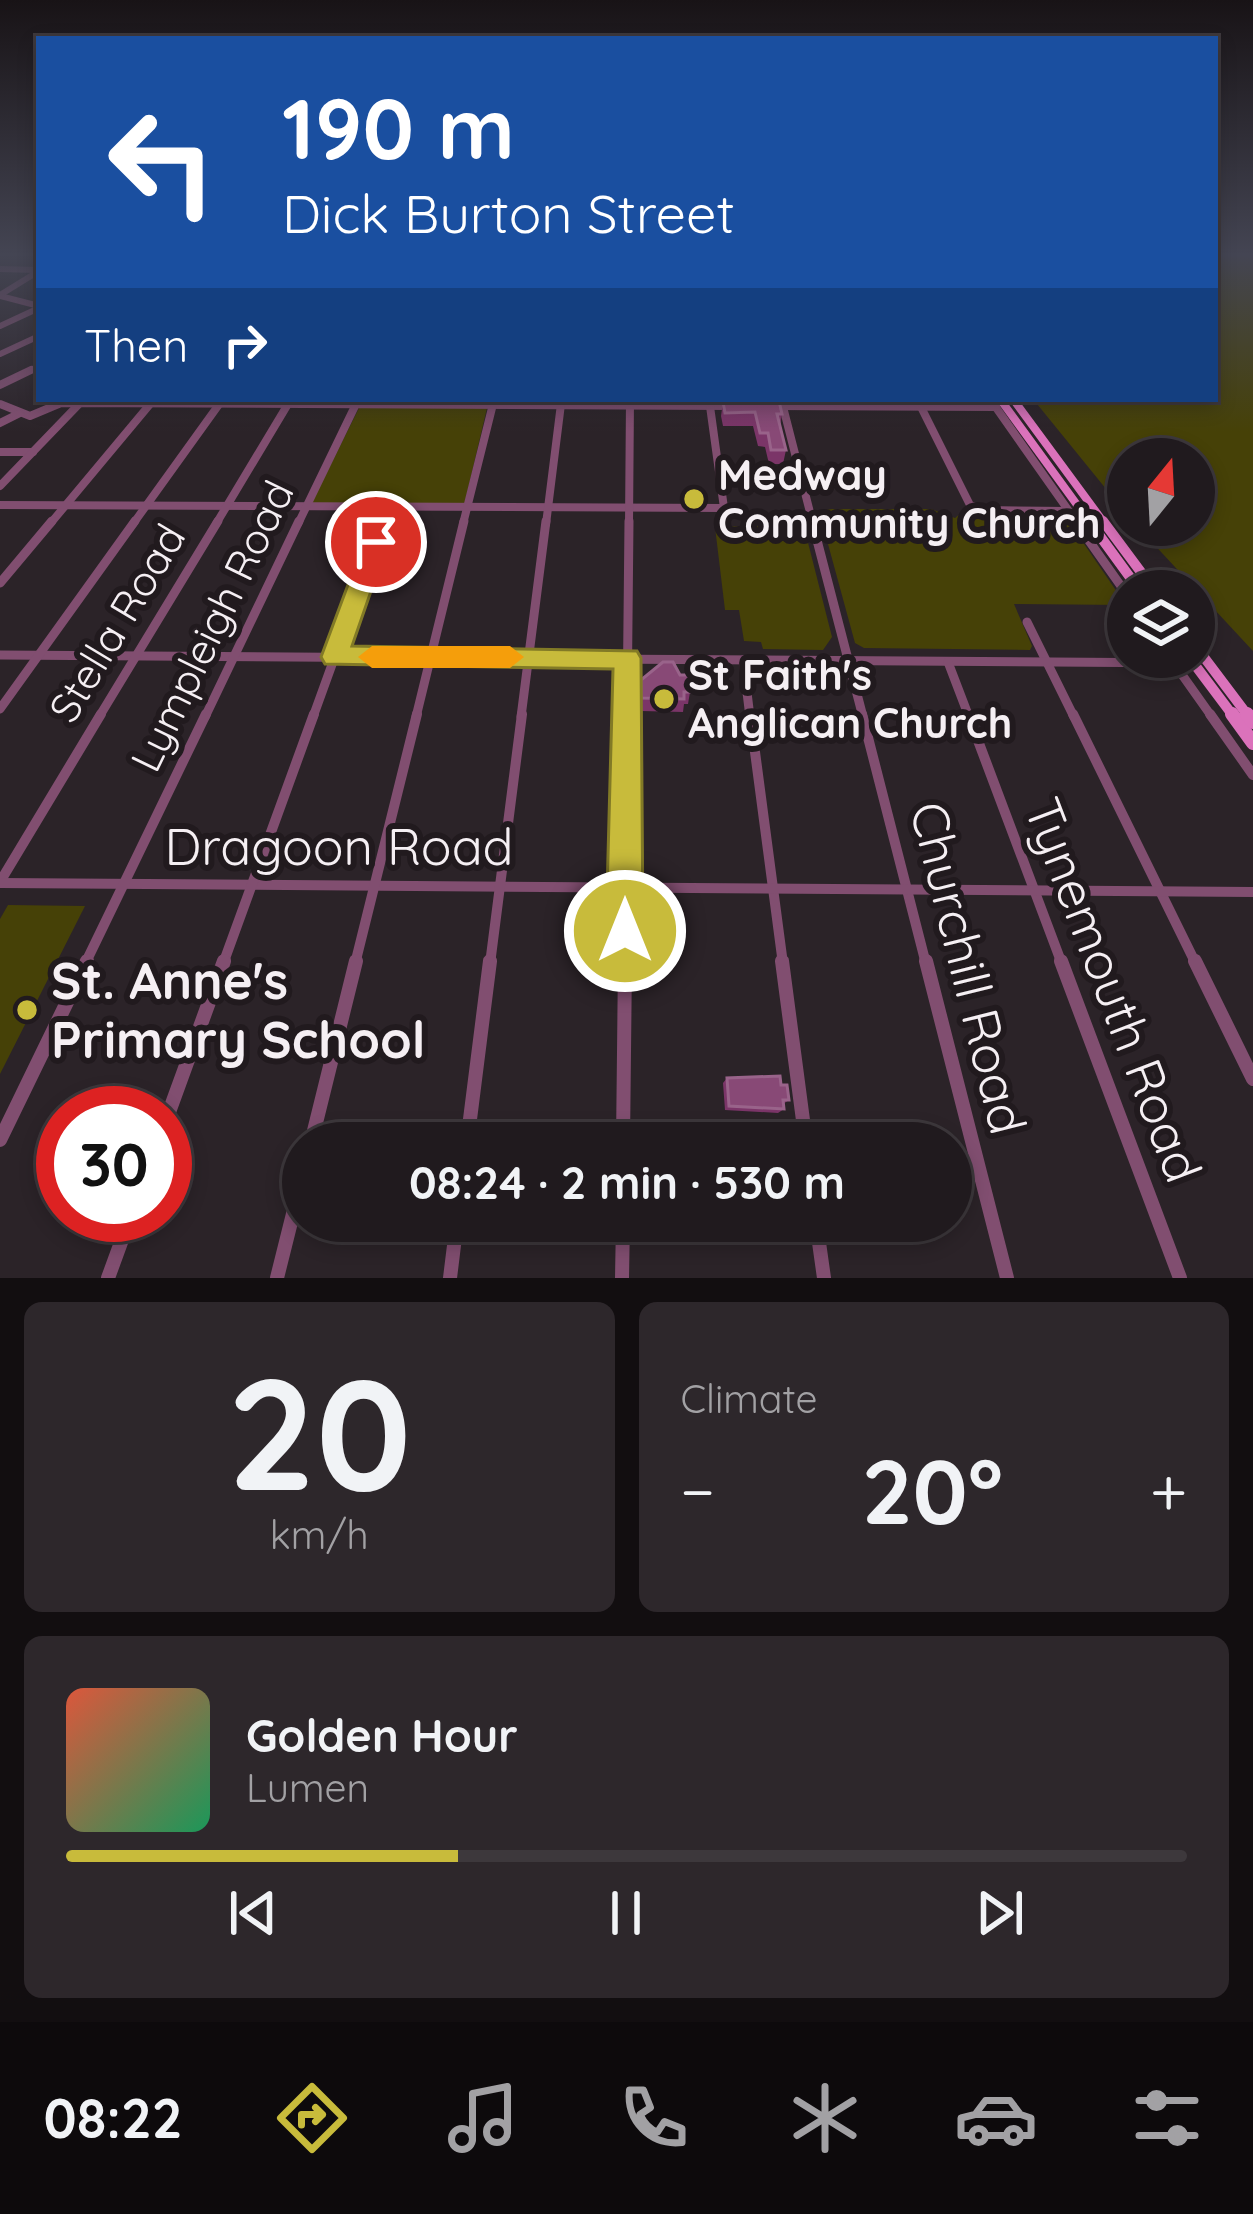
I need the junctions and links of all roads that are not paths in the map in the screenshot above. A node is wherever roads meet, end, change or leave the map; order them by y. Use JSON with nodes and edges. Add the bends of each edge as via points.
{"nodes":[{"id":1,"x":27,"y":313,"type":"edge"},
{"id":2,"x":0,"y":326,"type":"edge"},
{"id":3,"x":36,"y":337,"type":"edge"},
{"id":4,"x":0,"y":354,"type":"edge"},
{"id":5,"x":36,"y":368,"type":"edge"},
{"id":6,"x":0,"y":376,"type":"edge"},
{"id":7,"x":15,"y":378,"type":"junction"},
{"id":8,"x":0,"y":385,"type":"edge"},
{"id":9,"x":75,"y":402,"type":"edge"},
{"id":10,"x":81,"y":402,"type":"edge"},
{"id":11,"x":152,"y":402,"type":"edge"},
{"id":12,"x":221,"y":402,"type":"edge"},
{"id":13,"x":290,"y":402,"type":"edge"},
{"id":14,"x":357,"y":402,"type":"edge"},
{"id":15,"x":427,"y":402,"type":"edge"},
{"id":16,"x":493,"y":402,"type":"edge"},
{"id":17,"x":562,"y":402,"type":"edge"},
{"id":18,"x":630,"y":402,"type":"edge"},
{"id":19,"x":710,"y":402,"type":"edge"},
{"id":20,"x":995,"y":402,"type":"edge"},
{"id":21,"x":1015,"y":402,"type":"edge"},
{"id":22,"x":782,"y":403,"type":"edge"},
{"id":23,"x":851,"y":403,"type":"edge"},
{"id":24,"x":919,"y":403,"type":"edge"},
{"id":25,"x":0,"y":404,"type":"edge"},
{"id":26,"x":742,"y":406,"type":"edge"},
{"id":27,"x":759,"y":406,"type":"edge"},
{"id":28,"x":20,"y":412,"type":"junction"},
{"id":29,"x":0,"y":423,"type":"edge"},
{"id":30,"x":0,"y":452,"type":"edge"},
{"id":31,"x":33,"y":452,"type":"junction"},
{"id":32,"x":0,"y":486,"type":"edge"},
{"id":33,"x":0,"y":505,"type":"edge"},
{"id":34,"x":66,"y":506,"type":"junction"},
{"id":35,"x":146,"y":506,"type":"junction"},
{"id":36,"x":226,"y":506,"type":"junction"},
{"id":37,"x":306,"y":507,"type":"junction"},
{"id":38,"x":389,"y":507,"type":"junction"},
{"id":39,"x":467,"y":507,"type":"junction"},
{"id":40,"x":548,"y":508,"type":"junction"},
{"id":41,"x":629,"y":508,"type":"junction"},
{"id":42,"x":1068,"y":511,"type":"junction"},
{"id":43,"x":1118,"y":570,"type":"edge"},
{"id":44,"x":1120,"y":570,"type":"edge"},
{"id":45,"x":1139,"y":570,"type":"edge"},
{"id":46,"x":0,"y":583,"type":"edge"},
{"id":47,"x":1027,"y":622,"type":"dead end"},
{"id":48,"x":0,"y":655,"type":"edge"},
{"id":49,"x":39,"y":655,"type":"junction"},
{"id":50,"x":137,"y":655,"type":"junction"},
{"id":51,"x":234,"y":656,"type":"junction"},
{"id":52,"x":335,"y":657,"type":"junction"},
{"id":53,"x":430,"y":657,"type":"junction"},
{"id":54,"x":529,"y":658,"type":"junction"},
{"id":55,"x":627,"y":658,"type":"junction"},
{"id":56,"x":743,"y":660,"type":"junction"},
{"id":57,"x":848,"y":660,"type":"junction"},
{"id":58,"x":1107,"y":661,"type":"edge"},
{"id":59,"x":948,"y":662,"type":"junction"},
{"id":60,"x":1047,"y":662,"type":"junction"},
{"id":61,"x":1215,"y":672,"type":"edge"},
{"id":62,"x":1182,"y":678,"type":"edge"},
{"id":63,"x":1204,"y":678,"type":"edge"},
{"id":64,"x":0,"y":709,"type":"edge"},
{"id":65,"x":1253,"y":722,"type":"edge"},
{"id":66,"x":1253,"y":743,"type":"edge"},
{"id":67,"x":1253,"y":775,"type":"edge"},
{"id":68,"x":0,"y":882,"type":"edge"},
{"id":69,"x":124,"y":884,"type":"junction"},
{"id":70,"x":252,"y":885,"type":"junction"},
{"id":71,"x":375,"y":886,"type":"junction"},
{"id":72,"x":500,"y":887,"type":"junction"},
{"id":73,"x":625,"y":888,"type":"junction"},
{"id":74,"x":773,"y":889,"type":"junction"},
{"id":75,"x":907,"y":890,"type":"junction"},
{"id":76,"x":1034,"y":891,"type":"junction"},
{"id":77,"x":1160,"y":892,"type":"junction"},
{"id":78,"x":1253,"y":892,"type":"edge"},
{"id":79,"x":1253,"y":1079,"type":"edge"},
{"id":80,"x":179,"y":1086,"type":"edge"},
{"id":81,"x":316,"y":1122,"type":"edge"},
{"id":82,"x":470,"y":1122,"type":"edge"},
{"id":83,"x":623,"y":1122,"type":"edge"},
{"id":84,"x":803,"y":1122,"type":"edge"},
{"id":85,"x":0,"y":1140,"type":"edge"},
{"id":86,"x":121,"y":1242,"type":"edge"},
{"id":87,"x":286,"y":1242,"type":"edge"},
{"id":88,"x":454,"y":1242,"type":"edge"},
{"id":89,"x":622,"y":1242,"type":"edge"},
{"id":90,"x":820,"y":1242,"type":"edge"},
{"id":91,"x":108,"y":1278,"type":"edge"},
{"id":92,"x":277,"y":1278,"type":"edge"},
{"id":93,"x":450,"y":1278,"type":"edge"},
{"id":94,"x":622,"y":1278,"type":"edge"},
{"id":95,"x":824,"y":1278,"type":"edge"},
{"id":96,"x":1007,"y":1278,"type":"edge"},
{"id":97,"x":1180,"y":1278,"type":"edge"}],
"edges":[{"from":1,"to":2,"type":"street"},
{"from":3,"to":4,"type":"street"},
{"from":5,"to":7,"type":"street"},
{"from":6,"to":7,"type":"street"},
{"from":7,"to":8,"type":"street"},
{"from":9,"to":28,"type":"street","via":[[33,416]]},
{"from":10,"to":31,"type":"street"},
{"from":11,"to":34,"type":"street"},
{"from":12,"to":13,"type":"street"},
{"from":12,"to":35,"type":"street"},
{"from":13,"to":14,"type":"street"},
{"from":13,"to":36,"type":"street","name":"Stella Road"},
{"from":14,"to":15,"type":"street"},
{"from":14,"to":37,"type":"street","name":"Lympleigh Road"},
{"from":15,"to":16,"type":"street"},
{"from":16,"to":17,"type":"street"},
{"from":16,"to":39,"type":"street"},
{"from":17,"to":18,"type":"street"},
{"from":17,"to":40,"type":"street"},
{"from":18,"to":19,"type":"street"},
{"from":18,"to":41,"type":"street"},
{"from":19,"to":26,"type":"street"},
{"from":19,"to":41,"type":"street","via":[[724,508]]},
{"from":20,"to":24,"type":"street"},
{"from":20,"to":42,"type":"street"},
{"from":20,"to":44,"type":"main road"},
{"from":21,"to":45,"type":"main road"},
{"from":22,"to":23,"type":"street"},
{"from":22,"to":27,"type":"street"},
{"from":22,"to":57,"type":"street","name":"Churchill Road"},
{"from":23,"to":24,"type":"street"},
{"from":24,"to":42,"type":"street","via":[[972,507]]},
{"from":25,"to":28,"type":"street"},
{"from":28,"to":29,"type":"street"},
{"from":30,"to":31,"type":"street"},
{"from":31,"to":32,"type":"street"},
{"from":33,"to":34,"type":"street"},
{"from":34,"to":35,"type":"street"},
{"from":34,"to":46,"type":"street"},
{"from":35,"to":36,"type":"street"},
{"from":35,"to":49,"type":"street"},
{"from":36,"to":37,"type":"street"},
{"from":36,"to":50,"type":"street","name":"Stella Road"},
{"from":37,"to":38,"type":"street"},
{"from":37,"to":51,"type":"street","name":"Lympleigh Road"},
{"from":38,"to":39,"type":"street"},
{"from":38,"to":52,"type":"street"},
{"from":39,"to":40,"type":"street"},
{"from":39,"to":53,"type":"street"},
{"from":40,"to":41,"type":"street"},
{"from":40,"to":54,"type":"street"},
{"from":41,"to":55,"type":"street"},
{"from":42,"to":43,"type":"street"},
{"from":47,"to":60,"type":"street"},
{"from":48,"to":49,"type":"street"},
{"from":49,"to":50,"type":"street"},
{"from":49,"to":64,"type":"street"},
{"from":50,"to":51,"type":"street"},
{"from":50,"to":68,"type":"street","name":"Stella Road"},
{"from":51,"to":52,"type":"street"},
{"from":51,"to":69,"type":"street","name":"Lympleigh Road"},
{"from":52,"to":53,"type":"street"},
{"from":52,"to":70,"type":"street"},
{"from":53,"to":54,"type":"street"},
{"from":53,"to":71,"type":"street"},
{"from":54,"to":55,"type":"street"},
{"from":54,"to":72,"type":"street"},
{"from":55,"to":56,"type":"street"},
{"from":55,"to":73,"type":"street"},
{"from":56,"to":57,"type":"street"},
{"from":56,"to":74,"type":"street"},
{"from":57,"to":59,"type":"street"},
{"from":57,"to":75,"type":"street","name":"Churchill Road"},
{"from":58,"to":60,"type":"street"},
{"from":59,"to":60,"type":"street"},
{"from":59,"to":76,"type":"street","name":"Tynemouth Road"},
{"from":60,"to":77,"type":"street"},
{"from":61,"to":65,"type":"main road"},
{"from":62,"to":67,"type":"street"},
{"from":63,"to":66,"type":"main road"},
{"from":68,"to":69,"type":"street","name":"Dragoon Road"},
{"from":69,"to":70,"type":"street","name":"Dragoon Road"},
{"from":69,"to":85,"type":"street","name":"Lympleigh Road"},
{"from":70,"to":71,"type":"street","name":"Dragoon Road"},
{"from":70,"to":80,"type":"street"},
{"from":71,"to":72,"type":"street","name":"Dragoon Road"},
{"from":71,"to":81,"type":"street"},
{"from":72,"to":73,"type":"street","name":"Dragoon Road"},
{"from":72,"to":82,"type":"street"},
{"from":73,"to":74,"type":"street","name":"Dragoon Road"},
{"from":73,"to":83,"type":"street"},
{"from":74,"to":75,"type":"street","name":"Dragoon Road"},
{"from":74,"to":84,"type":"street"},
{"from":75,"to":76,"type":"street","name":"Dragoon Road"},
{"from":75,"to":96,"type":"street","name":"Churchill Road"},
{"from":76,"to":77,"type":"street","name":"Dragoon Road"},
{"from":76,"to":97,"type":"street","name":"Tynemouth Road"},
{"from":77,"to":78,"type":"street","name":"Dragoon Road"},
{"from":77,"to":79,"type":"street"},
{"from":86,"to":91,"type":"street"},
{"from":87,"to":92,"type":"street"},
{"from":88,"to":93,"type":"street"},
{"from":89,"to":94,"type":"street"},
{"from":90,"to":95,"type":"street"}]}
